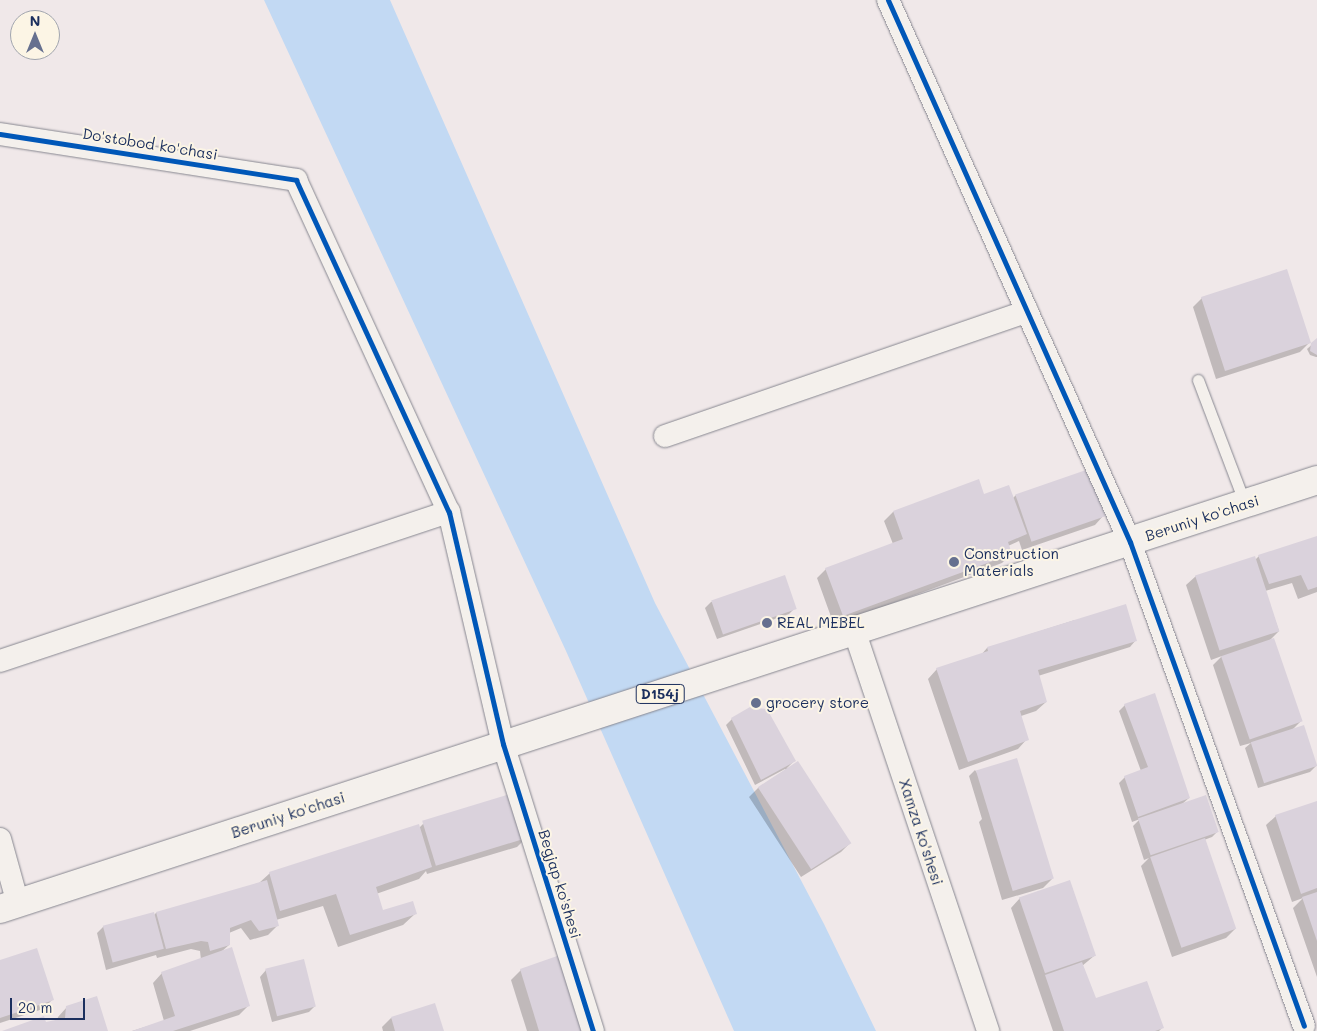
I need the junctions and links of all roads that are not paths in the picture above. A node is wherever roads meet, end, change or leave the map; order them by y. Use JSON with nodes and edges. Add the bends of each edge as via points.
{"nodes":[{"id":1,"x":888,"y":0,"type":"edge"},
{"id":2,"x":0,"y":134,"type":"edge"},
{"id":3,"x":296,"y":180,"type":"joint"},
{"id":4,"x":1027,"y":312,"type":"junction"},
{"id":5,"x":1198,"y":380,"type":"dead end"},
{"id":6,"x":665,"y":436,"type":"dead end"},
{"id":7,"x":1317,"y":480,"type":"edge"},
{"id":8,"x":1245,"y":504,"type":"junction"},
{"id":9,"x":449,"y":512,"type":"junction"},
{"id":10,"x":1130,"y":542,"type":"junction"},
{"id":11,"x":855,"y":632,"type":"junction"},
{"id":12,"x":0,"y":660,"type":"edge"},
{"id":13,"x":503,"y":744,"type":"junction"},
{"id":14,"x":0,"y":839,"type":"edge"},
{"id":15,"x":9,"y":906,"type":"edge"},
{"id":16,"x":1303,"y":1026,"type":"edge"},
{"id":17,"x":593,"y":1031,"type":"edge"},
{"id":18,"x":988,"y":1031,"type":"edge"}],
"edges":[{"from":1,"to":4,"type":"street"},
{"from":2,"to":3,"type":"street","name":"Do'stobod ko'chasi"},
{"from":3,"to":9,"type":"street","name":"Begjap ko'shesi"},
{"from":4,"to":6,"type":"street"},
{"from":4,"to":10,"type":"street"},
{"from":5,"to":8,"type":"lane"},
{"from":7,"to":8,"type":"main road","name":"Beruniy ko'chasi"},
{"from":8,"to":10,"type":"main road","name":"Beruniy ko'chasi"},
{"from":9,"to":12,"type":"street"},
{"from":9,"to":13,"type":"street","name":"Begjap ko'shesi"},
{"from":10,"to":11,"type":"main road","name":"Beruniy ko'chasi"},
{"from":10,"to":16,"type":"street"},
{"from":11,"to":13,"type":"main road","name":"Beruniy ko'chasi","number":"D154j"},
{"from":11,"to":18,"type":"street","name":"Xamza ko'shesi"},
{"from":13,"to":15,"type":"main road","name":"Beruniy ko'chasi"},
{"from":13,"to":17,"type":"street","name":"Begjap ko'shesi"},
{"from":14,"to":15,"type":"street"}]}
